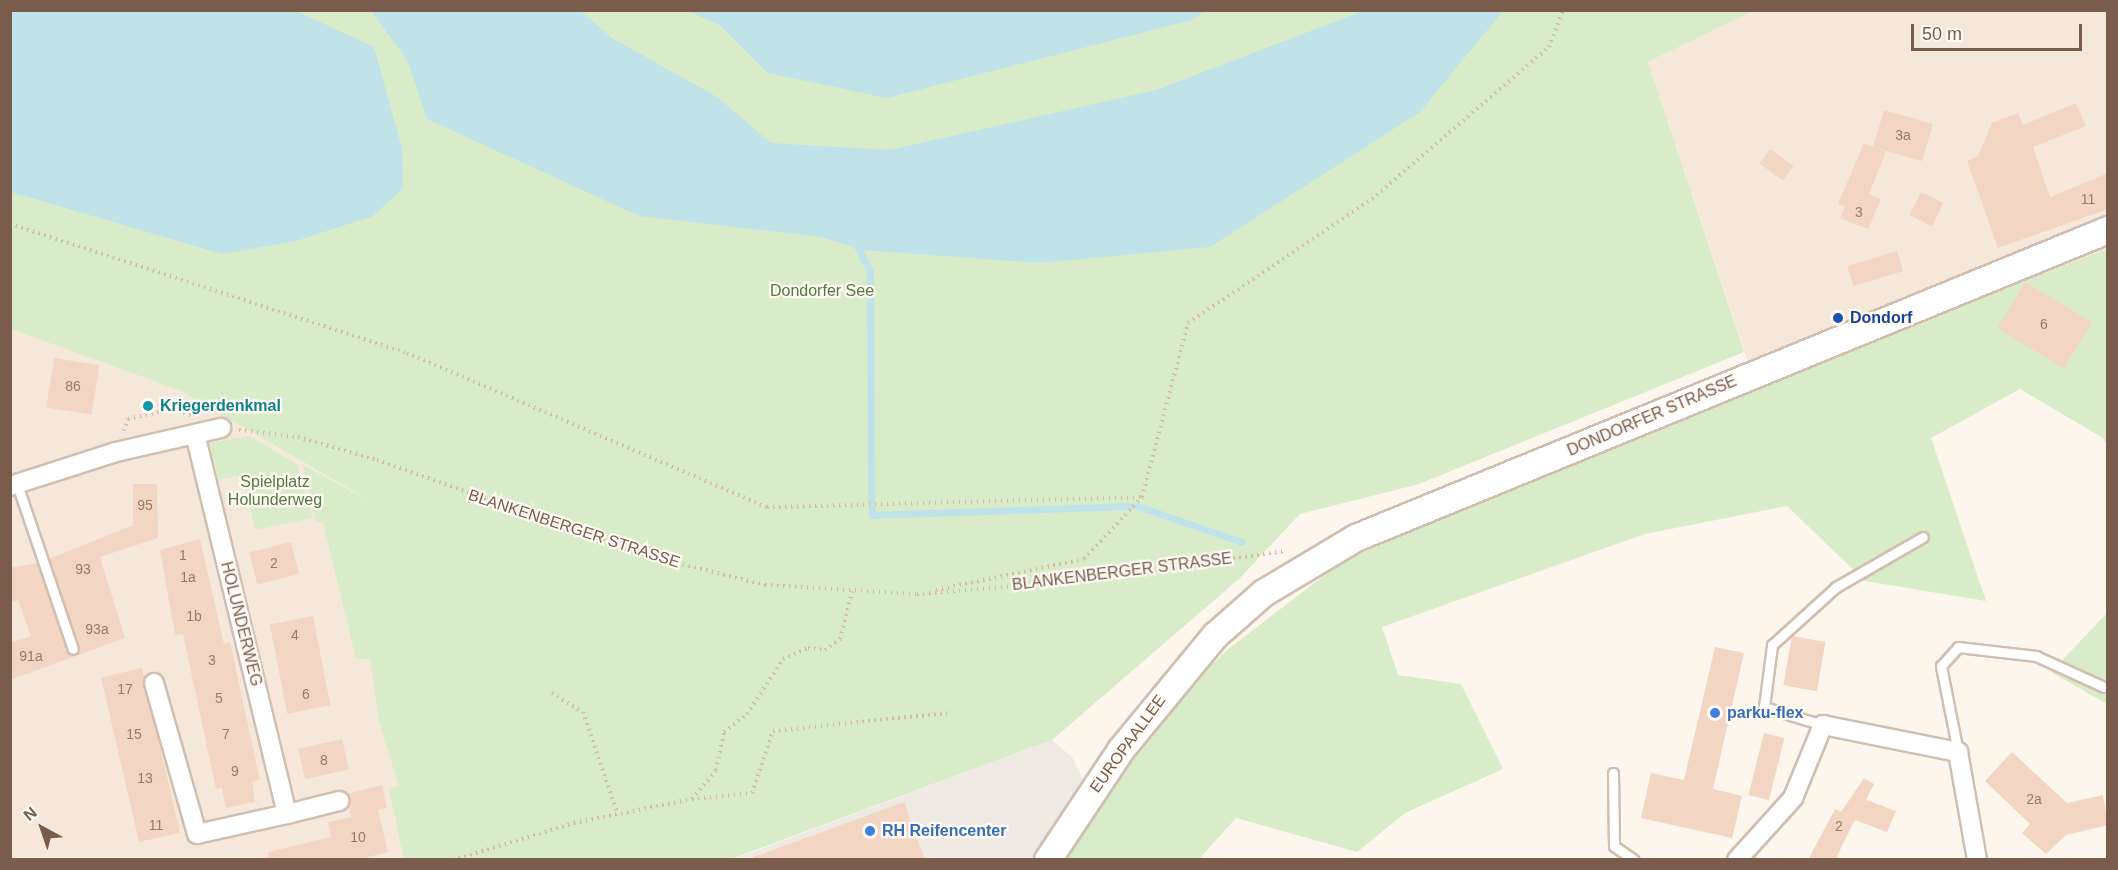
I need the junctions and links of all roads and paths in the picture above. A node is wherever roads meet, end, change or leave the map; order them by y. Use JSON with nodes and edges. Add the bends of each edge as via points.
{"nodes":[{"id":1,"x":1563,"y":10,"type":"edge"},
{"id":2,"x":10,"y":224,"type":"edge"},
{"id":3,"x":2108,"y":230,"type":"edge"},
{"id":4,"x":221,"y":428,"type":"joint"},
{"id":5,"x":195,"y":435,"type":"junction"},
{"id":6,"x":14,"y":485,"type":"edge"},
{"id":7,"x":1142,"y":497,"type":"junction"},
{"id":8,"x":1923,"y":537,"type":"dead end"},
{"id":9,"x":1293,"y":550,"type":"dead end"},
{"id":10,"x":852,"y":592,"type":"junction"},
{"id":11,"x":918,"y":594,"type":"junction"},
{"id":12,"x":1215,"y":636,"type":"joint"},
{"id":13,"x":73,"y":649,"type":"dead end"},
{"id":14,"x":154,"y":683,"type":"dead end"},
{"id":15,"x":2104,"y":687,"type":"dead end"},
{"id":16,"x":552,"y":693,"type":"dead end"},
{"id":17,"x":947,"y":713,"type":"dead end"},
{"id":18,"x":1823,"y":724,"type":"junction"},
{"id":19,"x":1958,"y":752,"type":"junction"},
{"id":20,"x":1613,"y":773,"type":"dead end"},
{"id":21,"x":692,"y":799,"type":"junction"},
{"id":22,"x":339,"y":801,"type":"dead end"},
{"id":23,"x":617,"y":812,"type":"junction"},
{"id":24,"x":287,"y":814,"type":"junction"},
{"id":25,"x":453,"y":860,"type":"edge"},
{"id":26,"x":1048,"y":860,"type":"edge"},
{"id":27,"x":1634,"y":860,"type":"edge"},
{"id":28,"x":1737,"y":860,"type":"edge"},
{"id":29,"x":1977,"y":860,"type":"edge"}],
"edges":[{"from":1,"to":7,"type":"path","via":[[1549,47],[1372,199],[1188,323]]},
{"from":2,"to":7,"type":"path","via":[[406,353],[767,507]]},
{"from":3,"to":12,"type":"main road","name":"DONDORFER STRASSE","via":[[1356,538],[1264,593]]},
{"from":4,"to":5,"type":"street"},
{"from":4,"to":10,"type":"path","name":"BLANKENBERGER STRASSE","via":[[298,437],[377,460],[642,554],[765,585]]},
{"from":5,"to":6,"type":"street","via":[[116,452]]},
{"from":5,"to":24,"type":"street","name":"HOLUNDERWEG"},
{"from":6,"to":13,"type":"lane"},
{"from":7,"to":11,"type":"path","via":[[1084,559]]},
{"from":8,"to":18,"type":"lane","via":[[1836,587],[1772,645],[1764,707]]},
{"from":9,"to":11,"type":"path","name":"BLANKENBERGER STRASSE","via":[[1079,581]]},
{"from":10,"to":11,"type":"path","name":"BLANKENBERGER STRASSE"},
{"from":10,"to":21,"type":"path","via":[[840,639],[825,650],[808,648],[783,659],[747,714],[724,732],[716,770]]},
{"from":12,"to":26,"type":"main road","name":"EUROPAALLEE","via":[[1120,750]]},
{"from":14,"to":24,"type":"street","via":[[197,834]]},
{"from":15,"to":19,"type":"lane","via":[[2036,656],[1958,647],[1941,666]]},
{"from":16,"to":23,"type":"path","via":[[583,712]]},
{"from":17,"to":21,"type":"path","via":[[773,731],[752,793]]},
{"from":18,"to":19,"type":"street"},
{"from":18,"to":28,"type":"street","via":[[1793,798]]},
{"from":19,"to":29,"type":"street"},
{"from":20,"to":27,"type":"lane","via":[[1614,846]]},
{"from":21,"to":23,"type":"path"},
{"from":22,"to":24,"type":"street"},
{"from":23,"to":25,"type":"path"}]}
